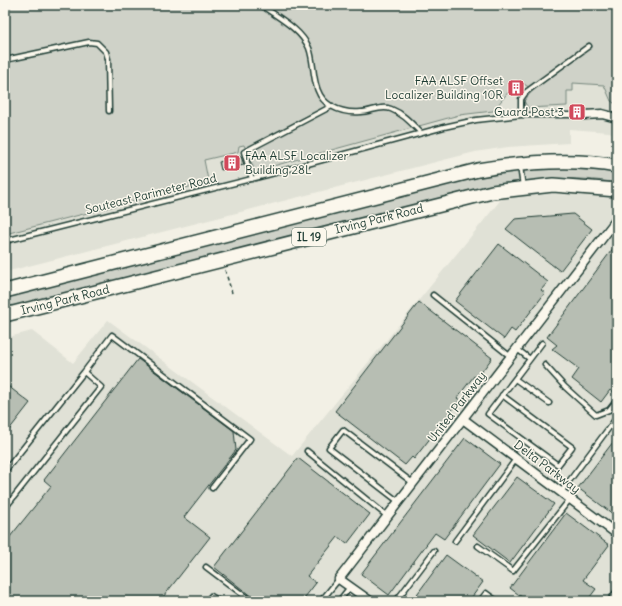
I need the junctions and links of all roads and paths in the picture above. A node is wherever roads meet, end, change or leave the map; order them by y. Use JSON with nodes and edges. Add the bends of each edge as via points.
{"nodes":[{"id":1,"x":262,"y":5,"type":"edge"},
{"id":2,"x":589,"y":46,"type":"dead end"},
{"id":3,"x":5,"y":60,"type":"edge"},
{"id":4,"x":332,"y":106,"type":"junction"},
{"id":5,"x":109,"y":111,"type":"dead end"},
{"id":6,"x":521,"y":115,"type":"junction"},
{"id":7,"x":584,"y":115,"type":"joint"},
{"id":8,"x":617,"y":118,"type":"edge"},
{"id":9,"x":422,"y":133,"type":"junction"},
{"id":10,"x":520,"y":164,"type":"junction"},
{"id":11,"x":617,"y":166,"type":"edge"},
{"id":12,"x":252,"y":179,"type":"junction"},
{"id":13,"x":523,"y":187,"type":"junction"},
{"id":14,"x":617,"y":190,"type":"edge"},
{"id":15,"x":617,"y":219,"type":"edge"},
{"id":16,"x":5,"y":240,"type":"edge"},
{"id":17,"x":221,"y":260,"type":"junction"},
{"id":18,"x":5,"y":291,"type":"edge"},
{"id":19,"x":232,"y":293,"type":"dead end"},
{"id":20,"x":432,"y":295,"type":"dead end"},
{"id":21,"x":5,"y":315,"type":"edge"},
{"id":22,"x":542,"y":343,"type":"dead end"},
{"id":23,"x":517,"y":349,"type":"junction"},
{"id":24,"x":511,"y":357,"type":"junction"},
{"id":25,"x":530,"y":359,"type":"junction"},
{"id":26,"x":545,"y":365,"type":"dead end"},
{"id":27,"x":84,"y":372,"type":"junction"},
{"id":28,"x":515,"y":379,"type":"junction"},
{"id":29,"x":502,"y":395,"type":"junction"},
{"id":30,"x":617,"y":400,"type":"edge"},
{"id":31,"x":548,"y":403,"type":"dead end"},
{"id":32,"x":617,"y":417,"type":"edge"},
{"id":33,"x":463,"y":419,"type":"junction"},
{"id":34,"x":307,"y":451,"type":"dead end"},
{"id":35,"x":516,"y":459,"type":"junction"},
{"id":36,"x":5,"y":471,"type":"edge"},
{"id":37,"x":414,"y":483,"type":"junction"},
{"id":38,"x":212,"y":488,"type":"dead end"},
{"id":39,"x":560,"y":492,"type":"junction"},
{"id":40,"x":570,"y":499,"type":"junction"},
{"id":41,"x":399,"y":502,"type":"junction"},
{"id":42,"x":5,"y":508,"type":"edge"},
{"id":43,"x":388,"y":516,"type":"junction"},
{"id":44,"x":617,"y":534,"type":"edge"},
{"id":45,"x":454,"y":541,"type":"dead end"},
{"id":46,"x":478,"y":546,"type":"dead end"},
{"id":47,"x":434,"y":551,"type":"dead end"},
{"id":48,"x":206,"y":566,"type":"dead end"},
{"id":49,"x":339,"y":579,"type":"junction"},
{"id":50,"x":350,"y":586,"type":"junction"},
{"id":51,"x":617,"y":594,"type":"edge"},
{"id":52,"x":207,"y":601,"type":"edge"},
{"id":53,"x":219,"y":601,"type":"edge"},
{"id":54,"x":250,"y":601,"type":"edge"},
{"id":55,"x":321,"y":601,"type":"edge"},
{"id":56,"x":339,"y":601,"type":"edge"},
{"id":57,"x":370,"y":601,"type":"edge"},
{"id":58,"x":396,"y":601,"type":"edge"},
{"id":59,"x":480,"y":601,"type":"edge"},
{"id":60,"x":497,"y":601,"type":"edge"},
{"id":61,"x":612,"y":601,"type":"edge"}],
"edges":[{"from":1,"to":4,"type":"lane","via":[[297,32],[309,48],[317,88]]},
{"from":2,"to":6,"type":"lane","via":[[526,92],[521,99]]},
{"from":3,"to":5,"type":"lane","via":[[89,42],[97,43],[106,52],[108,59]]},
{"from":4,"to":9,"type":"lane","via":[[347,112],[389,108],[407,118]]},
{"from":4,"to":12,"type":"lane","via":[[244,152]]},
{"from":6,"to":7,"type":"lane","name":"Souteast Parimeter Road"},
{"from":6,"to":9,"type":"lane","name":"Souteast Parimeter Road","via":[[476,120]]},
{"from":7,"to":8,"type":"street","via":[[602,114]]},
{"from":9,"to":12,"type":"lane","name":"Souteast Parimeter Road"},
{"from":10,"to":11,"type":"main road","name":"Irving Park Road","number":"IL 19","via":[[574,162]]},
{"from":10,"to":13,"type":"lane"},
{"from":10,"to":18,"type":"main road","name":"Irving Park Road","number":"IL 19","via":[[462,174]]},
{"from":12,"to":16,"type":"lane","name":"Souteast Parimeter Road"},
{"from":13,"to":14,"type":"main road","name":"Irving Park Road","number":"IL 19","via":[[553,184]]},
{"from":13,"to":17,"type":"main road","name":"Irving Park Road","number":"IL 19","via":[[463,198]]},
{"from":15,"to":23,"type":"street","name":"United Parkway"},
{"from":17,"to":19,"type":"path"},
{"from":17,"to":21,"type":"main road","name":"Irving Park Road","number":"IL 19"},
{"from":20,"to":24,"type":"lane"},
{"from":22,"to":25,"type":"lane"},
{"from":23,"to":24,"type":"street","name":"United Parkway"},
{"from":23,"to":25,"type":"lane"},
{"from":24,"to":33,"type":"street","name":"United Parkway"},
{"from":25,"to":28,"type":"lane"},
{"from":26,"to":30,"type":"lane","via":[[596,415],[609,410]]},
{"from":27,"to":36,"type":"lane"},
{"from":27,"to":38,"type":"lane","via":[[112,335],[250,439]]},
{"from":27,"to":42,"type":"lane","via":[[102,386]]},
{"from":28,"to":29,"type":"lane"},
{"from":28,"to":31,"type":"lane"},
{"from":29,"to":29,"type":"lane","via":[[488,414],[558,465],[572,447]]},
{"from":32,"to":39,"type":"lane"},
{"from":33,"to":35,"type":"street","name":"Delta Parkway"},
{"from":33,"to":37,"type":"street","name":"United Parkway"},
{"from":34,"to":43,"type":"lane"},
{"from":35,"to":39,"type":"street","name":"Delta Parkway"},
{"from":35,"to":45,"type":"lane"},
{"from":37,"to":41,"type":"street","name":"United Parkway"},
{"from":37,"to":41,"type":"lane","via":[[343,430],[329,448]]},
{"from":39,"to":40,"type":"street","name":"Delta Parkway"},
{"from":40,"to":44,"type":"street","name":"Delta Parkway"},
{"from":40,"to":46,"type":"lane","via":[[512,571]]},
{"from":41,"to":43,"type":"street","name":"United Parkway"},
{"from":43,"to":49,"type":"street","name":"United Parkway"},
{"from":47,"to":58,"type":"lane"},
{"from":48,"to":54,"type":"lane"},
{"from":49,"to":50,"type":"street"},
{"from":49,"to":55,"type":"lane"},
{"from":50,"to":56,"type":"lane"},
{"from":50,"to":57,"type":"street"},
{"from":51,"to":61,"type":"street"},
{"from":52,"to":53,"type":"lane","via":[[211,596]]},
{"from":59,"to":60,"type":"lane","via":[[486,593]]}]}
